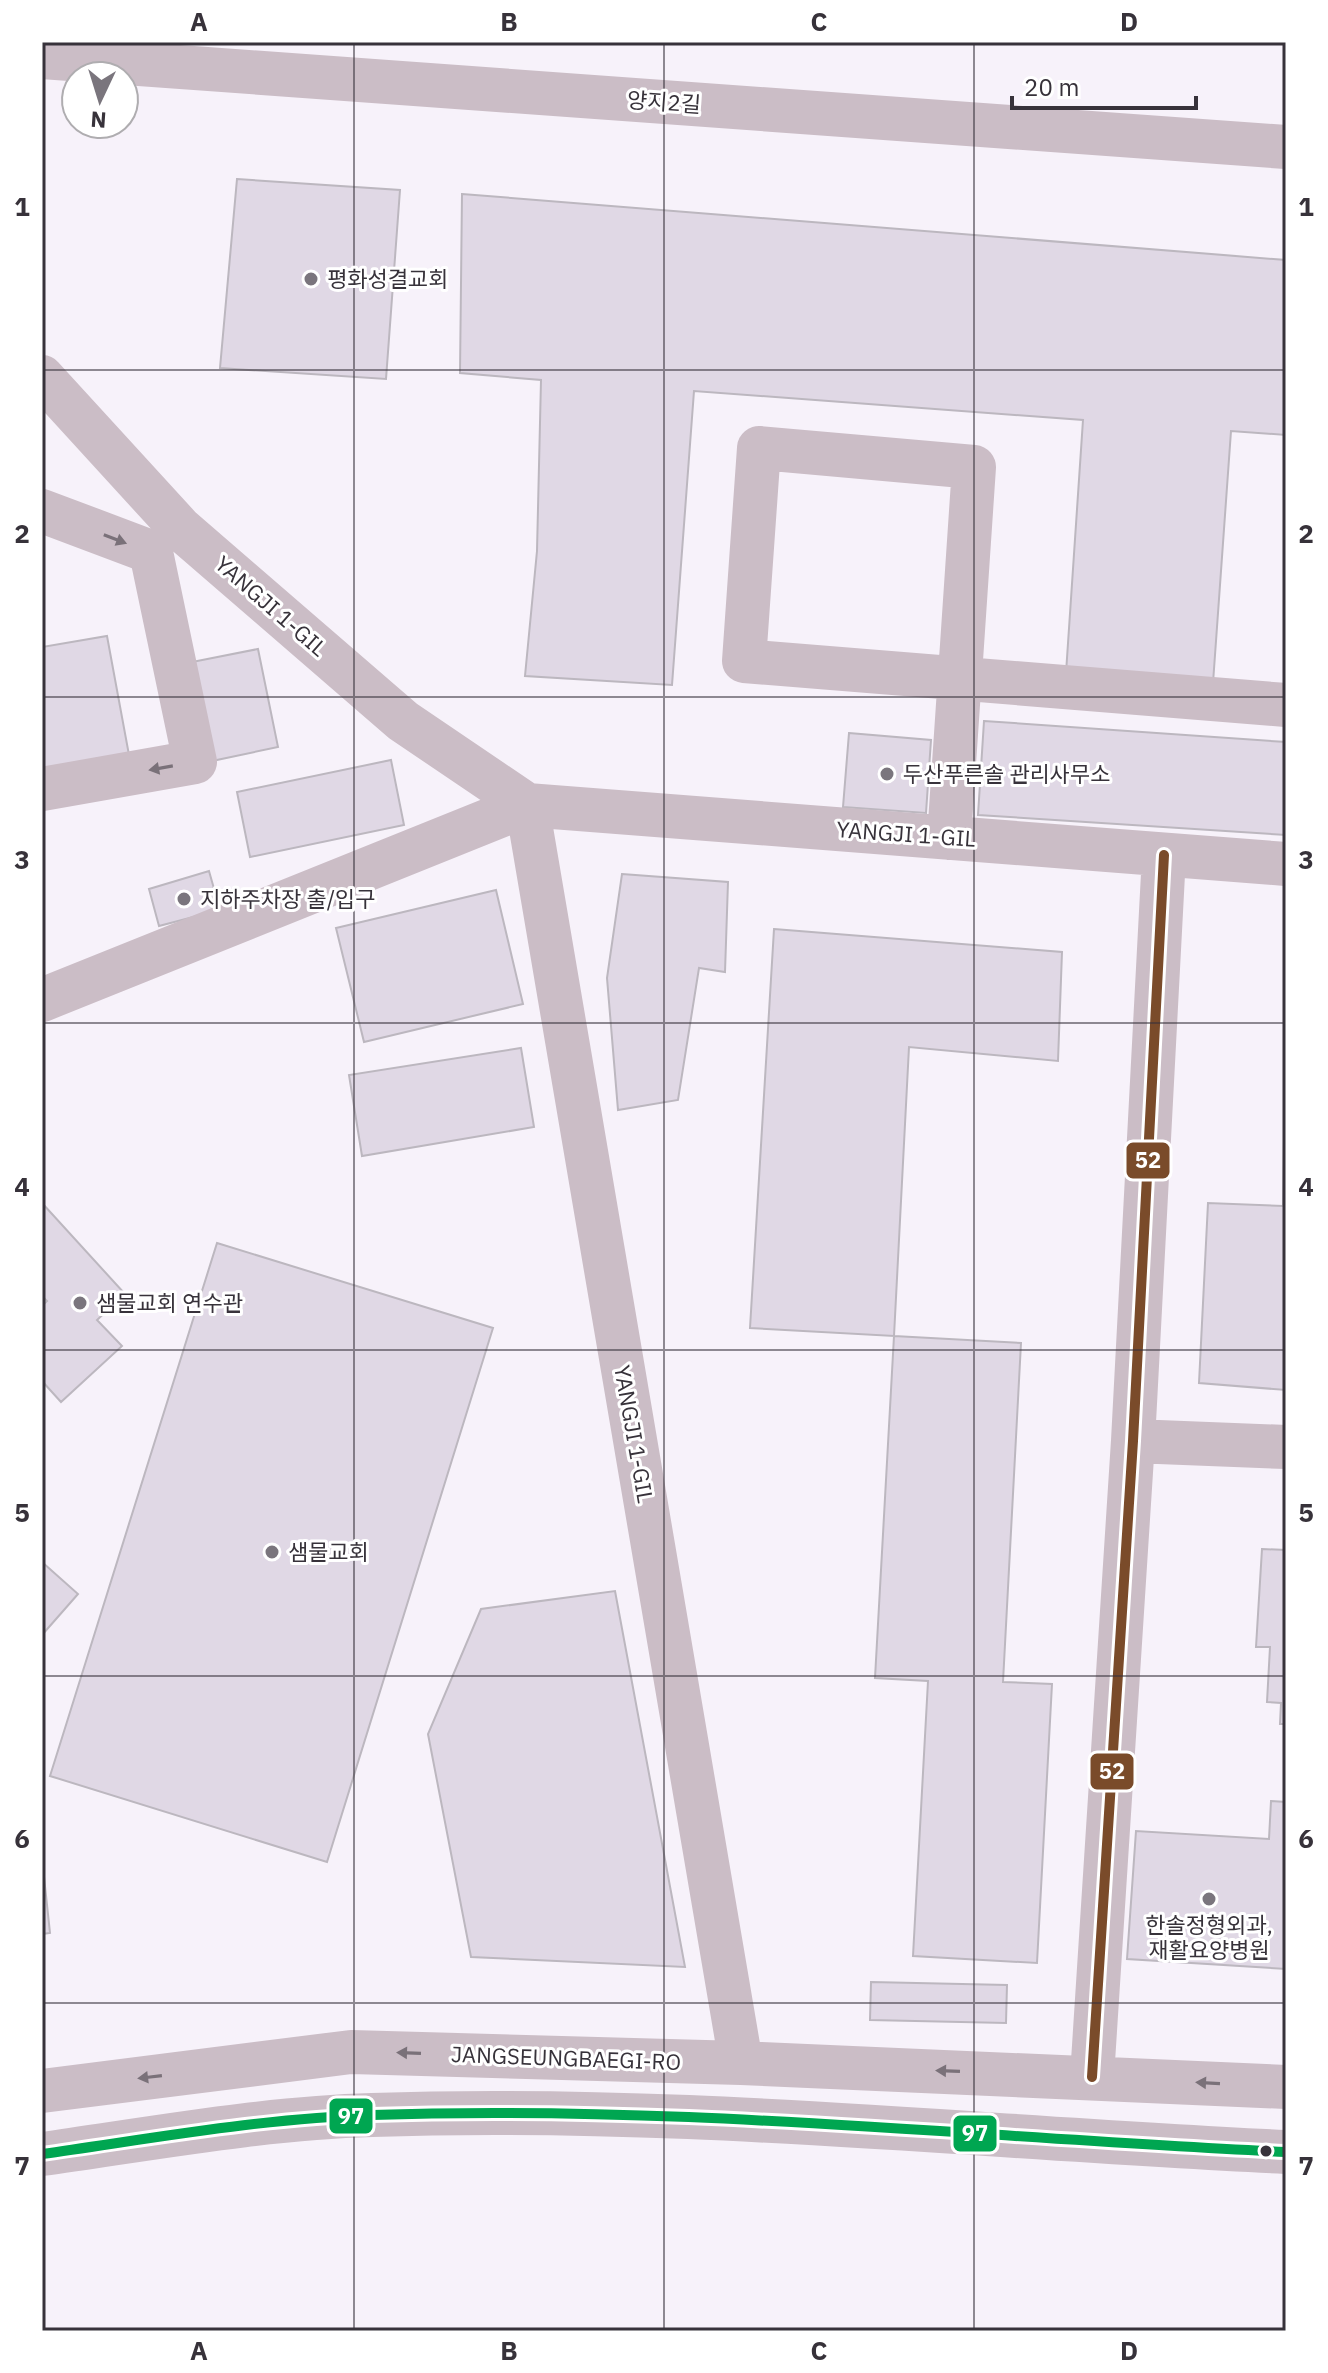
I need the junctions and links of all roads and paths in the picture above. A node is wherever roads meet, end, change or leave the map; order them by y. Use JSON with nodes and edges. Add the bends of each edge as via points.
{"nodes":[{"id":1,"x":42,"y":57,"type":"edge"},
{"id":2,"x":1286,"y":147,"type":"edge"},
{"id":3,"x":42,"y":377,"type":"edge"},
{"id":4,"x":42,"y":511,"type":"edge"},
{"id":5,"x":957,"y":678,"type":"junction"},
{"id":6,"x":1286,"y":705,"type":"edge"},
{"id":7,"x":42,"y":789,"type":"edge"},
{"id":8,"x":527,"y":805,"type":"junction"},
{"id":9,"x":949,"y":838,"type":"junction"},
{"id":10,"x":1164,"y":855,"type":"junction"},
{"id":11,"x":1286,"y":864,"type":"edge"},
{"id":12,"x":42,"y":1000,"type":"edge"},
{"id":13,"x":1133,"y":1441,"type":"junction"},
{"id":14,"x":1286,"y":1447,"type":"edge"},
{"id":15,"x":741,"y":2063,"type":"junction"},
{"id":16,"x":1092,"y":2077,"type":"junction"},
{"id":17,"x":1286,"y":2087,"type":"edge"},
{"id":18,"x":42,"y":2091,"type":"edge"},
{"id":19,"x":1286,"y":2152,"type":"edge"},
{"id":20,"x":42,"y":2154,"type":"edge"}],
"edges":[{"from":1,"to":2,"type":"street","name":"양지2길"},
{"from":3,"to":8,"type":"street","name":"YANGJI 1-GIL","via":[[181,529],[403,721]]},
{"from":4,"to":7,"type":"street","one_way":true,"via":[[151,552],[195,762]]},
{"from":5,"to":5,"type":"street","via":[[744,661],[759,448],[974,467]]},
{"from":5,"to":6,"type":"street"},
{"from":5,"to":9,"type":"street"},
{"from":8,"to":9,"type":"street","name":"YANGJI 1-GIL"},
{"from":8,"to":12,"type":"street","name":"YANGJI 1-GIL"},
{"from":8,"to":15,"type":"street","name":"YANGJI 1-GIL"},
{"from":9,"to":10,"type":"street","name":"YANGJI 1-GIL"},
{"from":10,"to":11,"type":"street","name":"YANGJI 1-GIL"},
{"from":10,"to":13,"type":"street"},
{"from":13,"to":14,"type":"street"},
{"from":13,"to":16,"type":"street"},
{"from":16,"to":15,"type":"street","name":"JANGSEUNGBAEGI-RO","one_way":true},
{"from":15,"to":18,"type":"street","name":"JANGSEUNGBAEGI-RO","one_way":true,"via":[[351,2052]]},
{"from":17,"to":16,"type":"street","name":"JANGSEUNGBAEGI-RO","one_way":true},
{"from":19,"to":20,"type":"street","via":[[548,2113],[369,2115]]}]}
